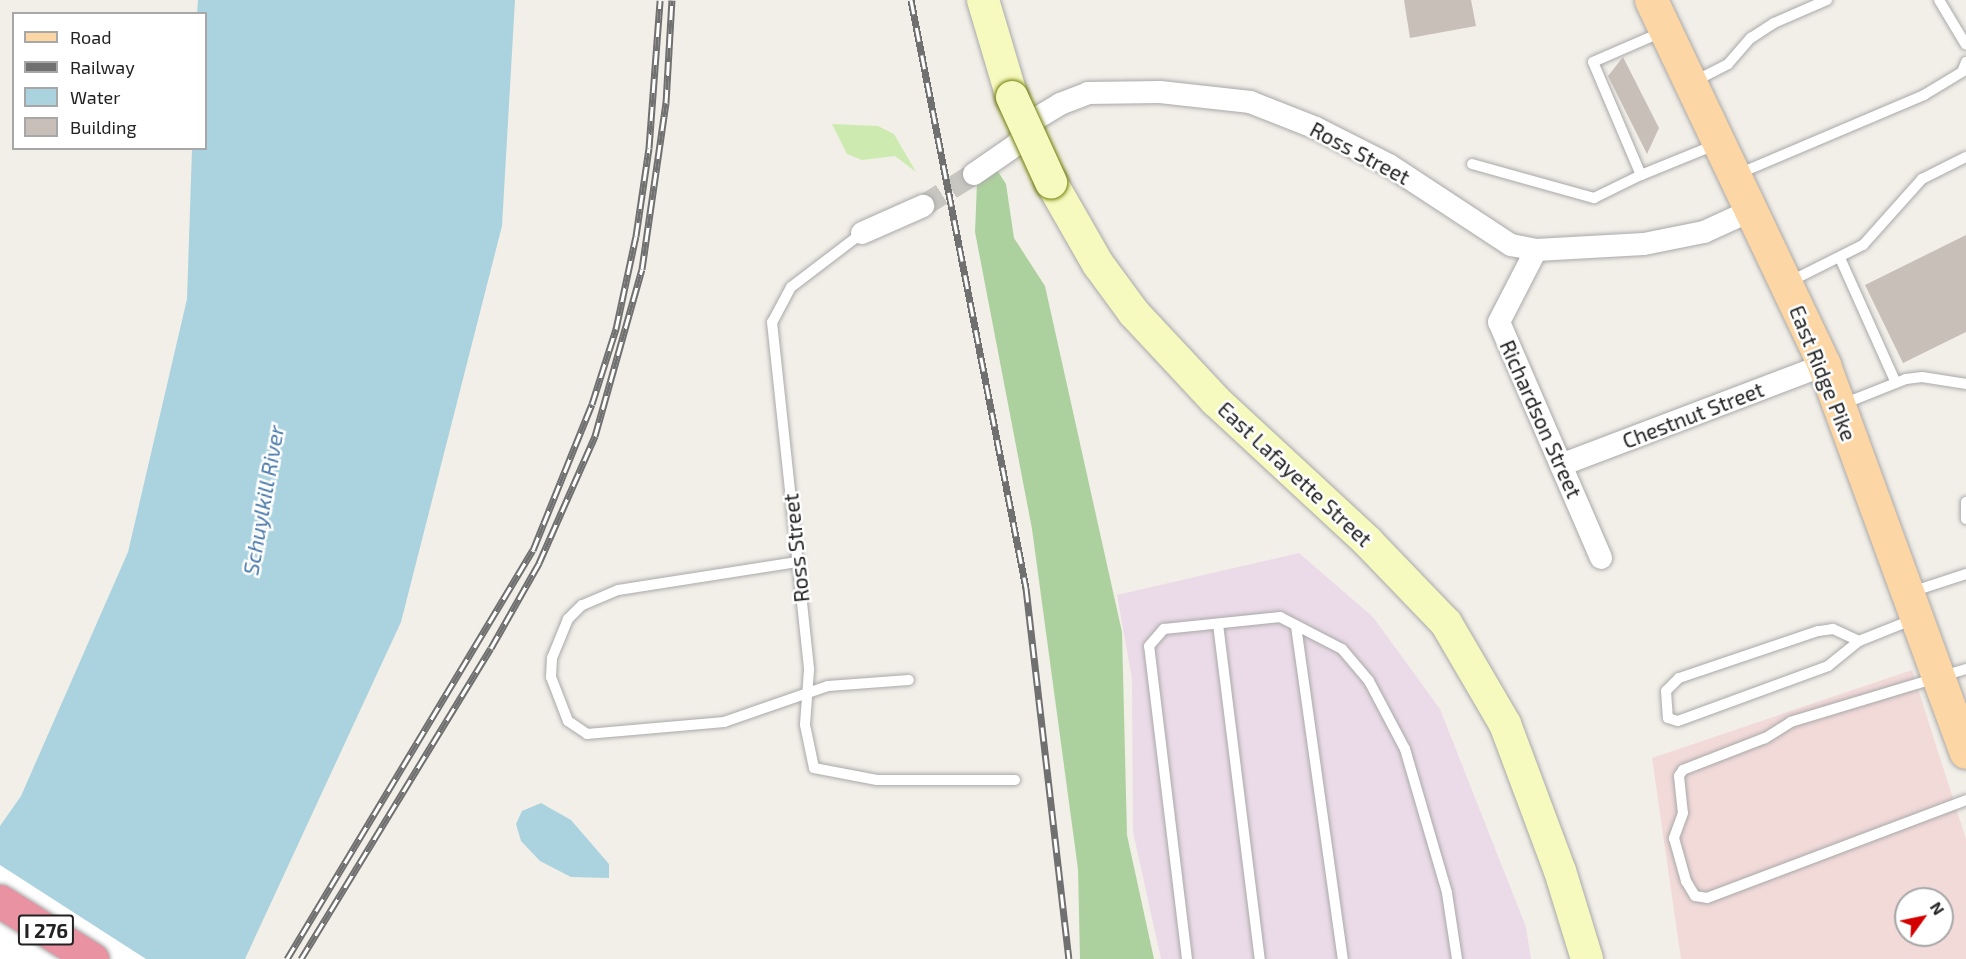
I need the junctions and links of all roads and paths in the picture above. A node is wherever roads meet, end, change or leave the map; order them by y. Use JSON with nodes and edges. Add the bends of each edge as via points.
{"nodes":[{"id":1,"x":983,"y":0,"type":"edge"},
{"id":2,"x":1827,"y":0,"type":"edge"},
{"id":3,"x":1939,"y":0,"type":"edge"},
{"id":4,"x":1658,"y":9,"type":"edge"},
{"id":5,"x":1966,"y":45,"type":"edge"},
{"id":6,"x":1966,"y":62,"type":"edge"},
{"id":7,"x":1691,"y":83,"type":"junction"},
{"id":8,"x":1720,"y":143,"type":"junction"},
{"id":9,"x":1966,"y":156,"type":"edge"},
{"id":10,"x":1472,"y":164,"type":"dead end"},
{"id":11,"x":974,"y":174,"type":"tunnel mouth"},
{"id":12,"x":1641,"y":175,"type":"junction"},
{"id":13,"x":1736,"y":175,"type":"junction"},
{"id":14,"x":923,"y":206,"type":"tunnel mouth"},
{"id":15,"x":1752,"y":210,"type":"junction"},
{"id":16,"x":862,"y":233,"type":"joint"},
{"id":17,"x":1536,"y":250,"type":"junction"},
{"id":18,"x":1840,"y":258,"type":"junction"},
{"id":19,"x":1786,"y":283,"type":"junction"},
{"id":20,"x":1824,"y":365,"type":"junction"},
{"id":21,"x":1896,"y":383,"type":"junction"},
{"id":22,"x":1966,"y":384,"type":"edge"},
{"id":23,"x":1839,"y":406,"type":"junction"},
{"id":24,"x":1561,"y":465,"type":"junction"},
{"id":25,"x":1966,"y":502,"type":"edge"},
{"id":26,"x":1966,"y":519,"type":"edge"},
{"id":27,"x":1601,"y":558,"type":"dead end"},
{"id":28,"x":797,"y":562,"type":"junction"},
{"id":29,"x":1966,"y":574,"type":"edge"},
{"id":30,"x":1912,"y":605,"type":"junction"},
{"id":31,"x":1218,"y":624,"type":"junction"},
{"id":32,"x":1296,"y":626,"type":"junction"},
{"id":33,"x":1859,"y":641,"type":"junction"},
{"id":34,"x":1953,"y":674,"type":"edge"},
{"id":35,"x":909,"y":680,"type":"dead end"},
{"id":36,"x":807,"y":696,"type":"junction"},
{"id":37,"x":1966,"y":752,"type":"edge"},
{"id":38,"x":1015,"y":780,"type":"dead end"},
{"id":39,"x":1966,"y":800,"type":"edge"},
{"id":40,"x":0,"y":902,"type":"edge"},
{"id":41,"x":92,"y":959,"type":"edge"},
{"id":42,"x":1187,"y":959,"type":"edge"},
{"id":43,"x":1260,"y":959,"type":"edge"},
{"id":44,"x":1343,"y":959,"type":"edge"},
{"id":45,"x":1457,"y":959,"type":"edge"},
{"id":46,"x":1587,"y":959,"type":"edge"}],
"edges":[{"from":1,"to":46,"type":"street","name":"East Lafayette Street","bridge":true,"via":[[1012,97],[1051,182],[1098,264],[1134,313],[1215,401],[1368,542],[1446,623],[1505,724],[1553,850]]},
{"from":2,"to":7,"type":"lane","via":[[1774,23],[1751,38],[1728,64]]},
{"from":3,"to":5,"type":"lane"},
{"from":4,"to":7,"type":"main road","name":"East Ridge Pike"},
{"from":4,"to":12,"type":"lane","via":[[1593,62]]},
{"from":6,"to":13,"type":"lane","via":[[1962,72],[1924,95]]},
{"from":7,"to":8,"type":"main road","name":"East Ridge Pike"},
{"from":8,"to":12,"type":"lane"},
{"from":8,"to":13,"type":"main road","name":"East Ridge Pike"},
{"from":9,"to":18,"type":"lane","via":[[1922,179],[1884,225]]},
{"from":10,"to":12,"type":"lane","via":[[1594,198]]},
{"from":11,"to":17,"type":"street","name":"Ross Street","via":[[1016,145],[1037,118],[1088,93],[1207,96],[1250,102],[1316,128],[1389,165],[1511,245]]},
{"from":13,"to":15,"type":"main road","name":"East Ridge Pike"},
{"from":14,"to":16,"type":"street","name":"Ross Street"},
{"from":15,"to":17,"type":"street","name":"Ross Street","via":[[1704,232],[1644,244]]},
{"from":15,"to":19,"type":"main road","name":"East Ridge Pike"},
{"from":16,"to":28,"type":"lane","name":"Ross Street","via":[[791,287],[772,322]]},
{"from":17,"to":24,"type":"street","name":"Richardson Street","via":[[1498,322]]},
{"from":18,"to":19,"type":"lane"},
{"from":18,"to":21,"type":"lane"},
{"from":19,"to":20,"type":"main road","name":"East Ridge Pike"},
{"from":20,"to":23,"type":"main road","name":"East Ridge Pike"},
{"from":20,"to":24,"type":"street","name":"Chestnut Street"},
{"from":21,"to":22,"type":"lane","via":[[1922,377]]},
{"from":21,"to":23,"type":"lane"},
{"from":23,"to":30,"type":"main road","name":"East Ridge Pike"},
{"from":24,"to":27,"type":"street","name":"Richardson Street"},
{"from":25,"to":26,"type":"lane"},
{"from":28,"to":36,"type":"lane","name":"Ross Street","via":[[809,669]]},
{"from":28,"to":36,"type":"lane","via":[[597,596],[562,628],[551,677],[568,721],[587,734],[724,722]]},
{"from":29,"to":30,"type":"lane"},
{"from":30,"to":33,"type":"lane"},
{"from":30,"to":34,"type":"main road","name":"East Ridge Pike"},
{"from":31,"to":32,"type":"lane","via":[[1280,617]]},
{"from":31,"to":42,"type":"lane","via":[[1164,629],[1149,646]]},
{"from":31,"to":43,"type":"lane"},
{"from":32,"to":44,"type":"lane"},
{"from":32,"to":45,"type":"lane","via":[[1342,649],[1369,681],[1405,749],[1447,893]]},
{"from":33,"to":33,"type":"lane","via":[[1833,628],[1818,631],[1678,678],[1666,691],[1668,718],[1678,721],[1828,666]]},
{"from":34,"to":37,"type":"main road","name":"East Ridge Pike"},
{"from":34,"to":39,"type":"lane","via":[[1850,707],[1830,708],[1683,770],[1679,776],[1683,813],[1674,838],[1686,881],[1695,896],[1707,898]]},
{"from":35,"to":36,"type":"lane","via":[[828,686]]},
{"from":36,"to":38,"type":"lane","name":"Ross Street","via":[[805,725],[814,768],[877,780]]},
{"from":40,"to":41,"type":"highway","number":"I 276"}]}
